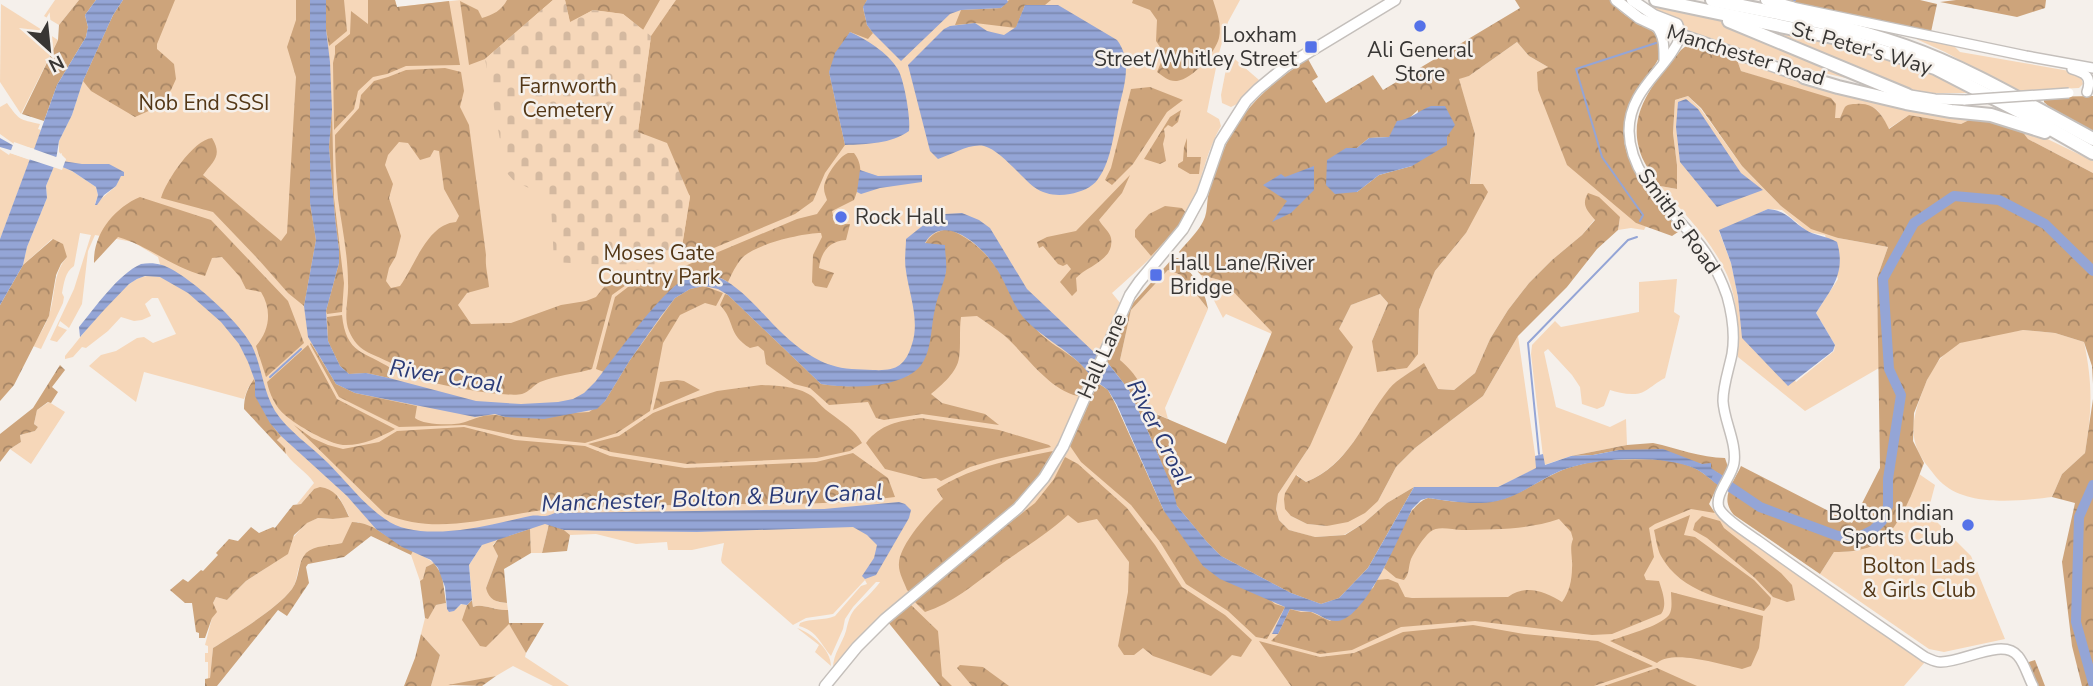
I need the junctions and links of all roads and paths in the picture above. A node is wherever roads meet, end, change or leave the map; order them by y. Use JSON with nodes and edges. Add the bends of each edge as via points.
{"nodes":[{"id":1,"x":1395,"y":0,"type":"edge"},
{"id":2,"x":1616,"y":0,"type":"edge"},
{"id":3,"x":1632,"y":0,"type":"edge"},
{"id":4,"x":1656,"y":0,"type":"edge"},
{"id":5,"x":1766,"y":0,"type":"edge"},
{"id":6,"x":1710,"y":6,"type":"edge"},
{"id":7,"x":1792,"y":7,"type":"junction"},
{"id":8,"x":1656,"y":26,"type":"junction"},
{"id":9,"x":1681,"y":35,"type":"junction"},
{"id":10,"x":1693,"y":39,"type":"junction"},
{"id":11,"x":1676,"y":48,"type":"junction"},
{"id":12,"x":2026,"y":56,"type":"junction"},
{"id":13,"x":1664,"y":62,"type":"junction"},
{"id":14,"x":2093,"y":68,"type":"edge"},
{"id":15,"x":1977,"y":76,"type":"junction"},
{"id":16,"x":1804,"y":77,"type":"junction"},
{"id":17,"x":2090,"y":92,"type":"edge"},
{"id":18,"x":1907,"y":95,"type":"junction"},
{"id":19,"x":2093,"y":139,"type":"edge"},
{"id":20,"x":2093,"y":154,"type":"edge"},
{"id":21,"x":825,"y":686,"type":"edge"},
{"id":22,"x":2032,"y":686,"type":"edge"}],
"edges":[{"from":1,"to":21,"type":"main road","name":"Hall Lane","via":[[1286,66],[1236,115],[1215,153],[1195,209],[1130,295],[1063,447],[1044,478],[1026,499],[885,618]]},
{"from":2,"to":8,"type":"main road","name":"Manchester Road"},
{"from":3,"to":9,"type":"main road","via":[[1677,24]]},
{"from":4,"to":6,"type":"highway","name":"St. Peter's Way"},
{"from":5,"to":7,"type":"main road"},
{"from":6,"to":15,"type":"highway","name":"St. Peter's Way","via":[[1861,32]]},
{"from":6,"to":18,"type":"highway"},
{"from":6,"to":20,"type":"highway","name":"St. Peter's Way","via":[[1847,40],[1935,68]]},
{"from":7,"to":12,"type":"street"},
{"from":7,"to":15,"type":"highway","via":[[1890,34]]},
{"from":8,"to":9,"type":"main road","name":"Manchester Road"},
{"from":8,"to":13,"type":"street","via":[[1664,43]]},
{"from":9,"to":10,"type":"main road","name":"Manchester Road"},
{"from":9,"to":11,"type":"street","name":"Smith's Road"},
{"from":10,"to":11,"type":"street","name":"Smith's Road"},
{"from":10,"to":16,"type":"main road","name":"Manchester Road"},
{"from":11,"to":13,"type":"street","name":"Smith's Road"},
{"from":12,"to":14,"type":"street"},
{"from":12,"to":17,"type":"street","via":[[2085,74]]},
{"from":13,"to":22,"type":"street","name":"Smith's Road","via":[[1637,98],[1629,131],[1647,184],[1701,247],[1726,292],[1732,349],[1723,401],[1734,462],[1720,509],[1925,657],[1944,662],[1998,649],[2013,651]]},
{"from":15,"to":19,"type":"highway","name":"St. Peter's Way"},
{"from":16,"to":18,"type":"street","name":"Manchester Road"},
{"from":16,"to":20,"type":"highway","via":[[1906,103],[1991,115]]},
{"from":17,"to":18,"type":"street","name":"Manchester Road","bridge":true,"via":[[1965,100]]}]}
